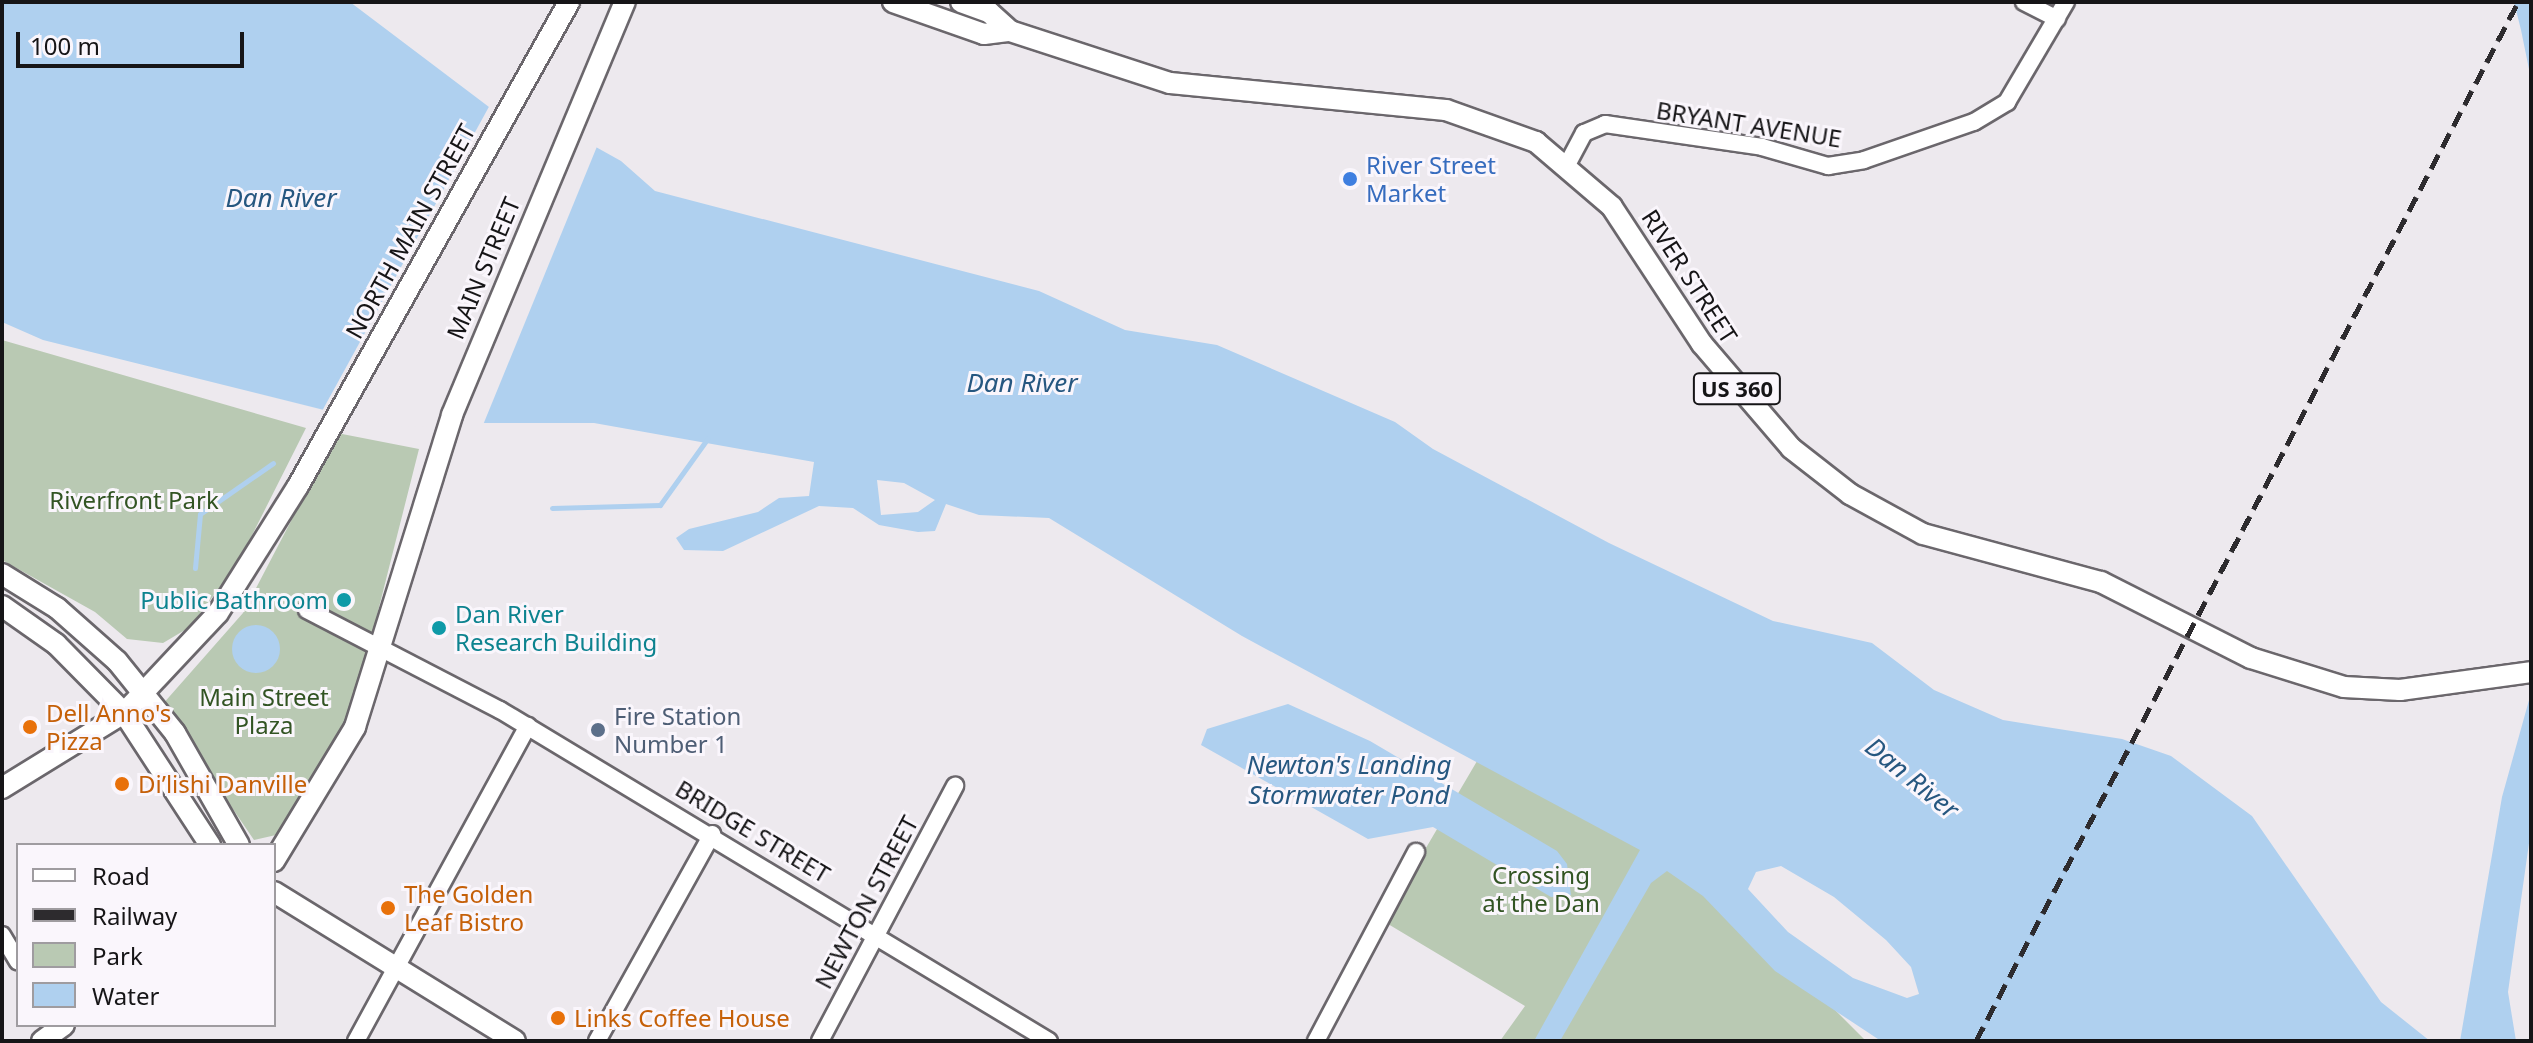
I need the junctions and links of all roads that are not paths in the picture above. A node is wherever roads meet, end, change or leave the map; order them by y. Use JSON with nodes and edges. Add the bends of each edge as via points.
{"nodes":[{"id":1,"x":569,"y":2,"type":"edge"},
{"id":2,"x":625,"y":2,"type":"edge"},
{"id":3,"x":893,"y":2,"type":"edge"},
{"id":4,"x":961,"y":2,"type":"edge"},
{"id":5,"x":2024,"y":2,"type":"edge"},
{"id":6,"x":2066,"y":2,"type":"edge"},
{"id":7,"x":2057,"y":19,"type":"junction"},
{"id":8,"x":1010,"y":31,"type":"junction"},
{"id":9,"x":1568,"y":163,"type":"junction"},
{"id":10,"x":2,"y":574,"type":"edge"},
{"id":11,"x":2,"y":606,"type":"edge"},
{"id":12,"x":307,"y":610,"type":"dead end"},
{"id":13,"x":384,"y":650,"type":"junction"},
{"id":14,"x":2524,"y":674,"type":"edge"},
{"id":15,"x":146,"y":695,"type":"junction"},
{"id":16,"x":124,"y":713,"type":"junction"},
{"id":17,"x":528,"y":726,"type":"junction"},
{"id":18,"x":955,"y":786,"type":"dead end"},
{"id":19,"x":2,"y":788,"type":"edge"},
{"id":20,"x":712,"y":834,"type":"junction"},
{"id":21,"x":209,"y":843,"type":"edge"},
{"id":22,"x":238,"y":843,"type":"edge"},
{"id":23,"x":1416,"y":852,"type":"dead end"},
{"id":24,"x":276,"y":858,"type":"edge"},
{"id":25,"x":276,"y":893,"type":"edge"},
{"id":26,"x":878,"y":933,"type":"junction"},
{"id":27,"x":2,"y":935,"type":"edge"},
{"id":28,"x":16,"y":959,"type":"edge"},
{"id":29,"x":397,"y":971,"type":"junction"},
{"id":30,"x":356,"y":1041,"type":"edge"},
{"id":31,"x":515,"y":1041,"type":"edge"},
{"id":32,"x":597,"y":1041,"type":"edge"},
{"id":33,"x":820,"y":1041,"type":"edge"},
{"id":34,"x":1049,"y":1041,"type":"edge"},
{"id":35,"x":1316,"y":1041,"type":"edge"}],
"edges":[{"from":1,"to":15,"type":"main road","name":"NORTH MAIN STREET","via":[[298,486],[218,613]]},
{"from":2,"to":13,"type":"main road","name":"MAIN STREET","via":[[486,328],[426,488]]},
{"from":3,"to":8,"type":"main road","name":"RIVER STREET","number":"US 360","via":[[984,34]]},
{"from":4,"to":8,"type":"main road","name":"RIVER STREET","number":"US 360","via":[[989,12]]},
{"from":5,"to":7,"type":"street"},
{"from":6,"to":7,"type":"street","name":"BRYANT AVENUE"},
{"from":7,"to":9,"type":"street","name":"BRYANT AVENUE","via":[[2007,102],[1974,122],[1864,160],[1828,166],[1762,147],[1605,124],[1584,133]]},
{"from":8,"to":9,"type":"main road","name":"RIVER STREET","number":"US 360","via":[[1170,83],[1446,110],[1513,131]]},
{"from":9,"to":14,"type":"main road","name":"RIVER STREET","number":"US 360","via":[[1612,207],[1702,344],[1762,419],[1822,475],[1881,513],[1970,551],[2132,594],[2251,658],[2313,680],[2400,690]]},
{"from":10,"to":15,"type":"main road","via":[[87,632]]},
{"from":11,"to":16,"type":"main road","via":[[56,644]]},
{"from":12,"to":13,"type":"street","name":"BRIDGE STREET"},
{"from":13,"to":17,"type":"street","name":"BRIDGE STREET"},
{"from":13,"to":24,"type":"main road","name":"MAIN STREET","via":[[332,775]]},
{"from":15,"to":16,"type":"main road"},
{"from":15,"to":22,"type":"main road","via":[[202,774]]},
{"from":16,"to":19,"type":"main road"},
{"from":16,"to":21,"type":"main road"},
{"from":17,"to":20,"type":"street","name":"BRIDGE STREET"},
{"from":17,"to":29,"type":"street"},
{"from":18,"to":26,"type":"street","name":"NEWTON STREET"},
{"from":20,"to":26,"type":"street","name":"BRIDGE STREET"},
{"from":20,"to":32,"type":"street"},
{"from":23,"to":35,"type":"street"},
{"from":25,"to":29,"type":"main road"},
{"from":26,"to":33,"type":"street","name":"NEWTON STREET"},
{"from":26,"to":34,"type":"street","name":"BRIDGE STREET"},
{"from":27,"to":28,"type":"street"},
{"from":29,"to":30,"type":"street"},
{"from":29,"to":31,"type":"main road"}]}
